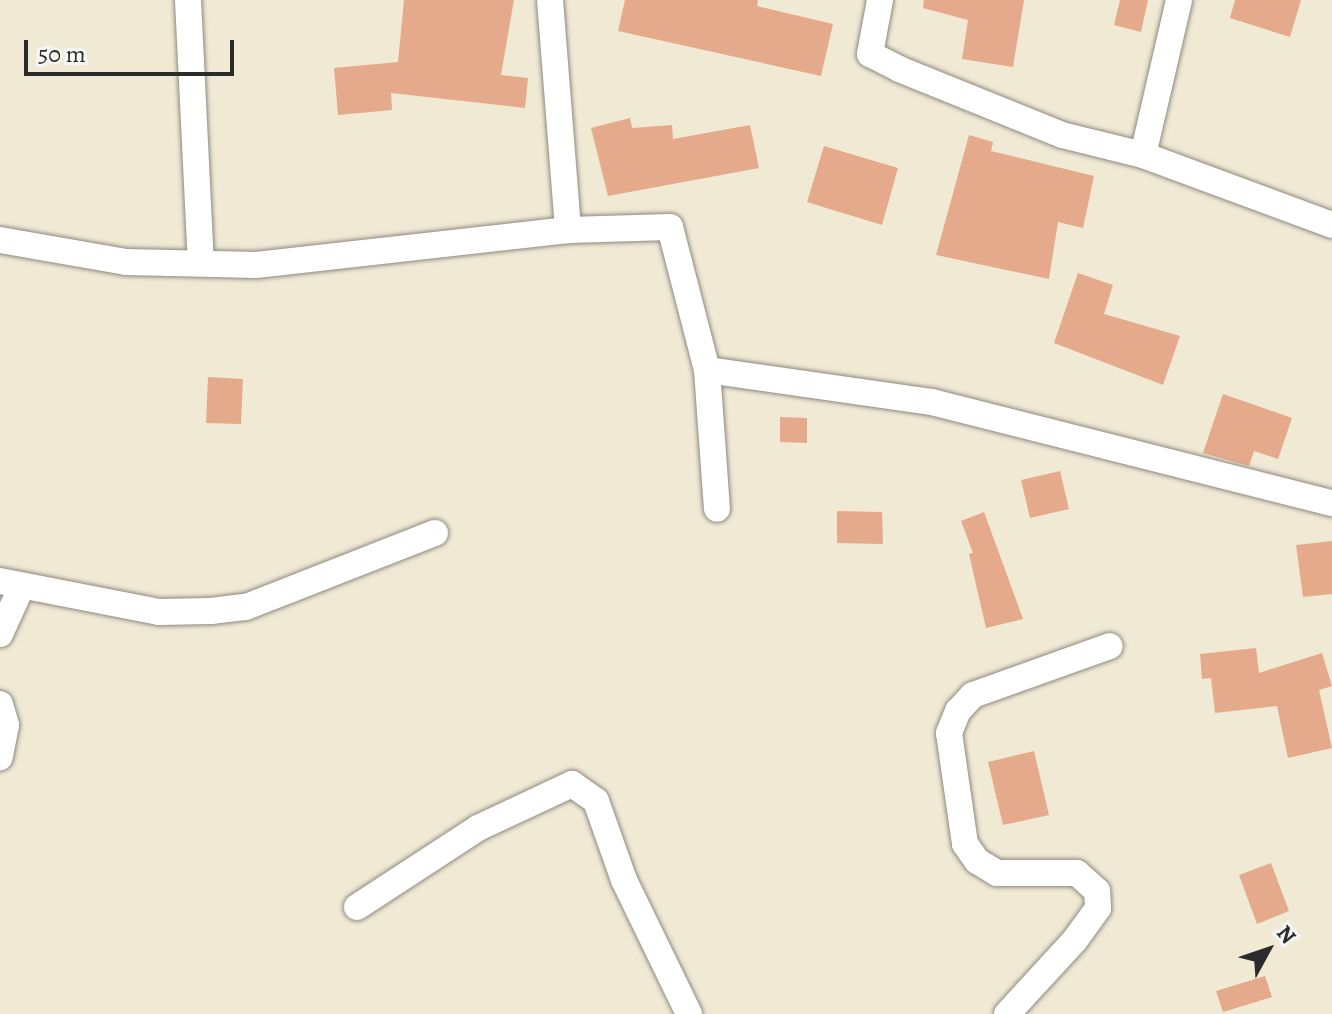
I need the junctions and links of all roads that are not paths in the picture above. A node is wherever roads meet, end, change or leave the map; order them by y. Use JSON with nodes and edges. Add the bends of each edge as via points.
{"nodes":[{"id":1,"x":188,"y":0,"type":"edge"},
{"id":2,"x":550,"y":0,"type":"edge"},
{"id":3,"x":880,"y":0,"type":"edge"},
{"id":4,"x":1179,"y":0,"type":"edge"},
{"id":5,"x":1143,"y":155,"type":"junction"},
{"id":6,"x":1332,"y":225,"type":"edge"},
{"id":7,"x":568,"y":230,"type":"junction"},
{"id":8,"x":0,"y":240,"type":"edge"},
{"id":9,"x":201,"y":263,"type":"junction"},
{"id":10,"x":707,"y":370,"type":"junction"},
{"id":11,"x":1332,"y":503,"type":"edge"},
{"id":12,"x":717,"y":509,"type":"dead end"},
{"id":13,"x":435,"y":533,"type":"dead end"},
{"id":14,"x":11,"y":584,"type":"edge"},
{"id":15,"x":0,"y":634,"type":"edge"},
{"id":16,"x":1110,"y":646,"type":"dead end"},
{"id":17,"x":0,"y":704,"type":"edge"},
{"id":18,"x":0,"y":757,"type":"edge"},
{"id":19,"x":357,"y":907,"type":"dead end"},
{"id":20,"x":689,"y":1014,"type":"edge"},
{"id":21,"x":1007,"y":1014,"type":"edge"}],
"edges":[{"from":1,"to":9,"type":"street"},
{"from":2,"to":7,"type":"street"},
{"from":3,"to":5,"type":"street","via":[[870,54],[1062,135]]},
{"from":4,"to":5,"type":"street"},
{"from":5,"to":6,"type":"street"},
{"from":7,"to":9,"type":"street","via":[[302,261]]},
{"from":7,"to":10,"type":"street","via":[[670,227]]},
{"from":8,"to":9,"type":"street","via":[[126,262]]},
{"from":10,"to":11,"type":"street","via":[[932,402]]},
{"from":10,"to":12,"type":"street"},
{"from":13,"to":14,"type":"street","via":[[246,607],[159,612]]},
{"from":14,"to":15,"type":"street"},
{"from":16,"to":21,"type":"street","via":[[973,695],[958,711],[949,733],[965,844],[977,861],[997,873],[1077,873],[1097,891],[1098,908],[1075,940]]},
{"from":17,"to":18,"type":"street","via":[[6,725]]},
{"from":19,"to":20,"type":"street","via":[[478,828],[572,784],[596,801],[624,880]]}]}
